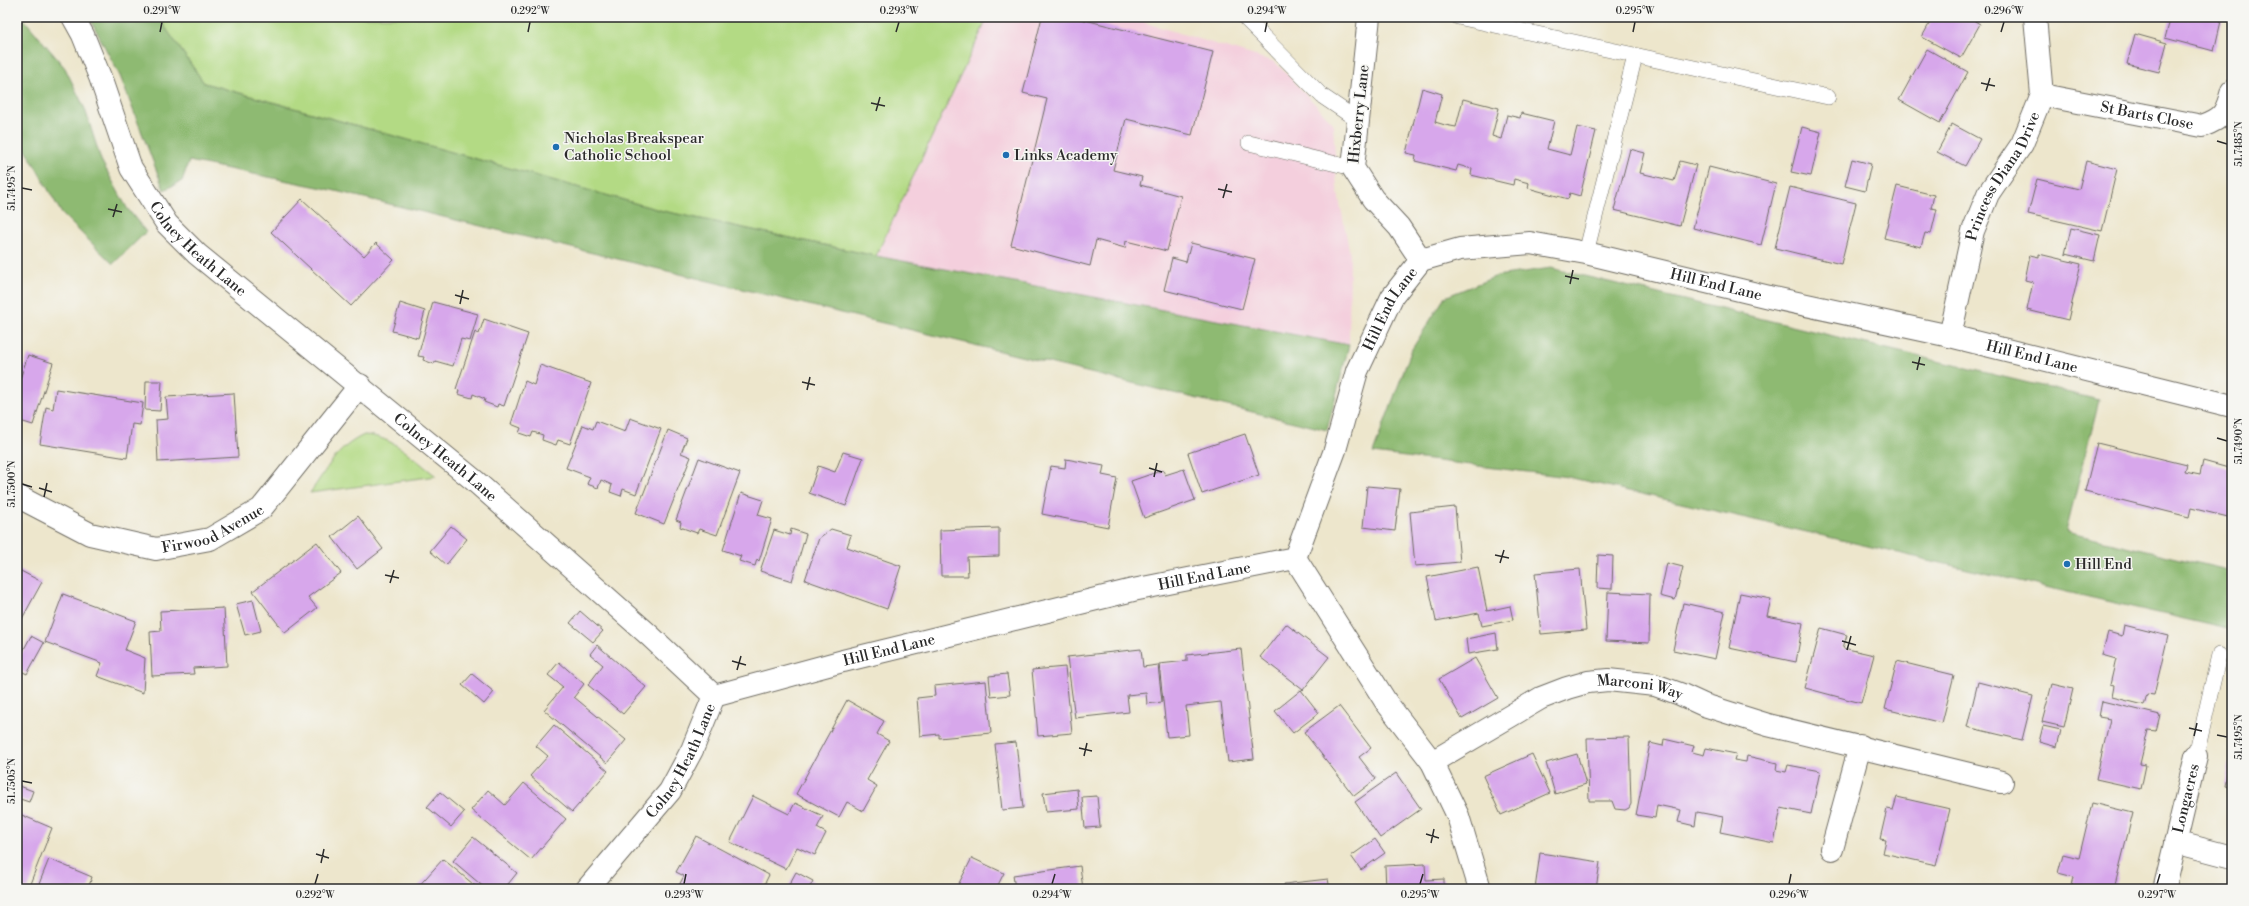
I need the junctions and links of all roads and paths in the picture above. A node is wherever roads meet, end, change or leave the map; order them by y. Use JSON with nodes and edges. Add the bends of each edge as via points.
{"nodes":[{"id":1,"x":73,"y":17,"type":"edge"},
{"id":2,"x":1244,"y":17,"type":"edge"},
{"id":3,"x":1369,"y":17,"type":"edge"},
{"id":4,"x":1458,"y":17,"type":"edge"},
{"id":5,"x":2035,"y":17,"type":"edge"},
{"id":6,"x":1635,"y":56,"type":"junction"},
{"id":7,"x":2232,"y":91,"type":"edge"},
{"id":8,"x":2042,"y":96,"type":"junction"},
{"id":9,"x":1828,"y":97,"type":"dead end"},
{"id":10,"x":1359,"y":121,"type":"junction"},
{"id":11,"x":1249,"y":143,"type":"dead end"},
{"id":12,"x":1352,"y":168,"type":"junction"},
{"id":13,"x":1586,"y":253,"type":"junction"},
{"id":14,"x":1421,"y":260,"type":"junction"},
{"id":15,"x":1950,"y":336,"type":"junction"},
{"id":16,"x":360,"y":385,"type":"junction"},
{"id":17,"x":2232,"y":406,"type":"edge"},
{"id":18,"x":17,"y":496,"type":"edge"},
{"id":19,"x":1296,"y":558,"type":"junction"},
{"id":20,"x":2219,"y":655,"type":"dead end"},
{"id":21,"x":714,"y":696,"type":"junction"},
{"id":22,"x":1860,"y":746,"type":"junction"},
{"id":23,"x":2196,"y":756,"type":"joint"},
{"id":24,"x":1432,"y":762,"type":"junction"},
{"id":25,"x":2002,"y":782,"type":"dead end"},
{"id":26,"x":2175,"y":842,"type":"junction"},
{"id":27,"x":1832,"y":850,"type":"dead end"},
{"id":28,"x":2232,"y":857,"type":"edge"},
{"id":29,"x":2164,"y":887,"type":"edge"},
{"id":30,"x":591,"y":888,"type":"edge"},
{"id":31,"x":1480,"y":889,"type":"edge"}],
"edges":[{"from":1,"to":16,"type":"street","name":"Colney Heath Lane","via":[[100,77],[131,168],[167,224],[197,254]]},
{"from":2,"to":10,"type":"lane","via":[[1322,96]]},
{"from":3,"to":10,"type":"street","name":"Hixberry Lane"},
{"from":4,"to":6,"type":"lane"},
{"from":5,"to":8,"type":"street","name":"Princess Diana Drive"},
{"from":6,"to":9,"type":"lane"},
{"from":6,"to":13,"type":"lane"},
{"from":7,"to":8,"type":"street","name":"St Barts Close","via":[[2227,107],[2218,120],[2202,126]]},
{"from":8,"to":15,"type":"street","name":"Princess Diana Drive","via":[[2022,144],[1988,194],[1973,231]]},
{"from":10,"to":12,"type":"street","name":"Hixberry Lane"},
{"from":11,"to":12,"type":"lane"},
{"from":12,"to":14,"type":"street","name":"Hixberry Lane","via":[[1373,199],[1399,227]]},
{"from":13,"to":14,"type":"street","name":"Hill End Lane","via":[[1530,242],[1460,249]]},
{"from":13,"to":15,"type":"street","name":"Hill End Lane","via":[[1769,297]]},
{"from":14,"to":19,"type":"street","name":"Hill End Lane","via":[[1392,297],[1363,358],[1335,450]]},
{"from":15,"to":17,"type":"street","name":"Hill End Lane"},
{"from":16,"to":18,"type":"street","name":"Firwood Avenue","via":[[261,509],[210,539],[156,549],[90,534]]},
{"from":16,"to":21,"type":"street","name":"Colney Heath Lane","via":[[475,481]]},
{"from":19,"to":21,"type":"street","name":"Hill End Lane","via":[[1133,590],[843,661]]},
{"from":19,"to":24,"type":"street","via":[[1386,702]]},
{"from":20,"to":23,"type":"lane"},
{"from":21,"to":30,"type":"street","name":"Colney Heath Lane","via":[[692,750],[670,791]]},
{"from":22,"to":24,"type":"street","name":"Marconi Way","via":[[1746,718],[1704,705],[1655,685],[1608,680],[1567,688],[1541,698]]},
{"from":22,"to":25,"type":"street","name":"Marconi Way"},
{"from":22,"to":27,"type":"street"},
{"from":23,"to":26,"type":"street","name":"Longacres"},
{"from":24,"to":31,"type":"street","via":[[1458,816]]},
{"from":26,"to":28,"type":"street","name":"Longacres"},
{"from":26,"to":29,"type":"street","name":"Longacres"}]}
